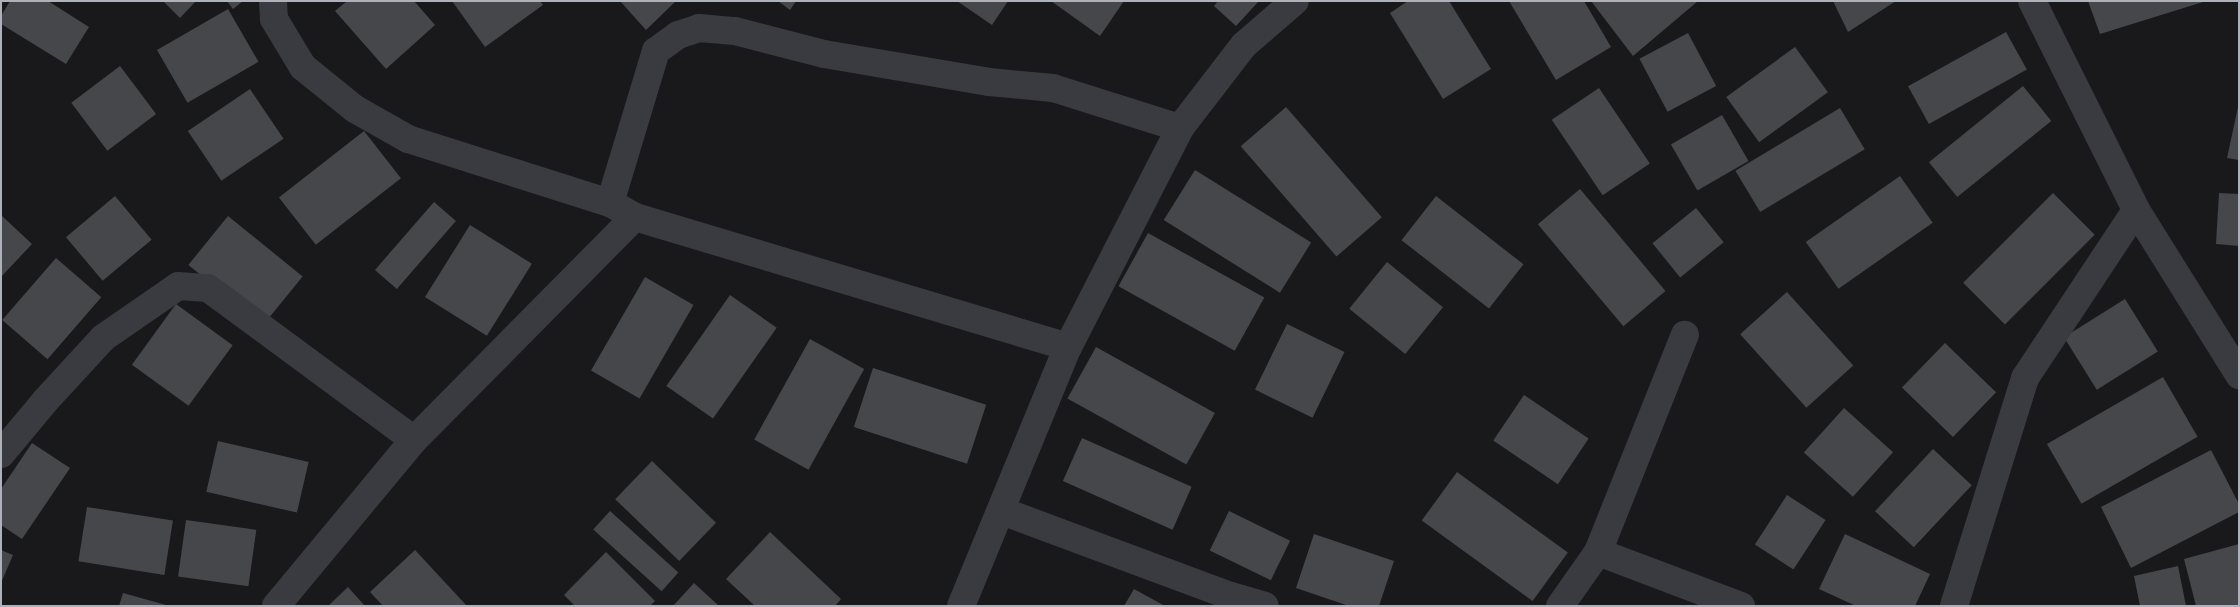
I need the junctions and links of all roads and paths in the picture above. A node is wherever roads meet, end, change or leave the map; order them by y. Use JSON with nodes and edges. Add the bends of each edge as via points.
{"nodes":[{"id":1,"x":273,"y":1,"type":"edge"},
{"id":2,"x":1296,"y":1,"type":"edge"},
{"id":3,"x":2032,"y":1,"type":"edge"},
{"id":4,"x":1180,"y":128,"type":"junction"},
{"id":5,"x":610,"y":203,"type":"junction"},
{"id":6,"x":2136,"y":210,"type":"junction"},
{"id":7,"x":635,"y":217,"type":"junction"},
{"id":8,"x":1684,"y":335,"type":"dead end"},
{"id":9,"x":1068,"y":347,"type":"junction"},
{"id":10,"x":2239,"y":375,"type":"edge"},
{"id":11,"x":414,"y":440,"type":"junction"},
{"id":12,"x":1,"y":454,"type":"edge"},
{"id":13,"x":1002,"y":511,"type":"junction"},
{"id":14,"x":1598,"y":552,"type":"junction"},
{"id":15,"x":276,"y":606,"type":"edge"},
{"id":16,"x":961,"y":606,"type":"edge"},
{"id":17,"x":1265,"y":606,"type":"edge"},
{"id":18,"x":1560,"y":606,"type":"edge"},
{"id":19,"x":1741,"y":606,"type":"edge"},
{"id":20,"x":1954,"y":606,"type":"edge"}],
"edges":[{"from":1,"to":5,"type":"street","via":[[274,19],[303,67],[355,109],[408,139]]},
{"from":2,"to":4,"type":"street","via":[[1244,45]]},
{"from":3,"to":6,"type":"street"},
{"from":4,"to":5,"type":"street","via":[[1053,88],[989,82],[824,54],[736,31],[699,28],[678,36],[656,51]]},
{"from":4,"to":9,"type":"street"},
{"from":5,"to":7,"type":"street"},
{"from":6,"to":10,"type":"street"},
{"from":6,"to":20,"type":"street","via":[[2025,378]]},
{"from":7,"to":9,"type":"street"},
{"from":7,"to":11,"type":"street"},
{"from":8,"to":14,"type":"street"},
{"from":9,"to":13,"type":"street"},
{"from":11,"to":12,"type":"street","via":[[208,288],[178,286],[103,338]]},
{"from":11,"to":15,"type":"street"},
{"from":13,"to":16,"type":"street"},
{"from":13,"to":17,"type":"street"},
{"from":14,"to":18,"type":"street"},
{"from":14,"to":19,"type":"street"}]}
